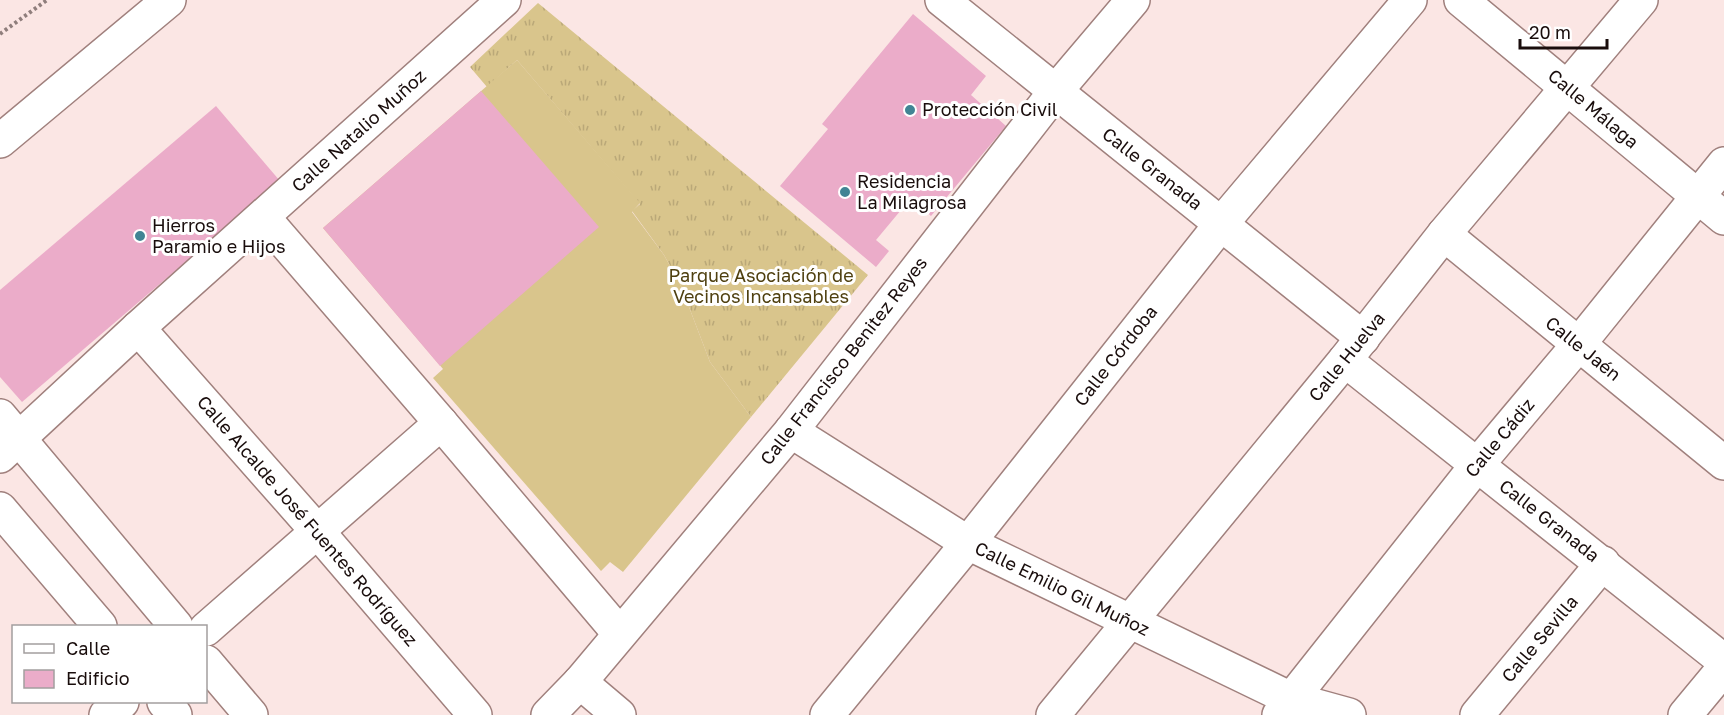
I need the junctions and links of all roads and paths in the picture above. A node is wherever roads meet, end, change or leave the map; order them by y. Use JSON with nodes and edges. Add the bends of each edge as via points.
{"nodes":[{"id":1,"x":47,"y":0,"type":"edge"},
{"id":2,"x":169,"y":0,"type":"edge"},
{"id":3,"x":504,"y":0,"type":"edge"},
{"id":4,"x":942,"y":0,"type":"edge"},
{"id":5,"x":1132,"y":0,"type":"edge"},
{"id":6,"x":1410,"y":0,"type":"edge"},
{"id":7,"x":1461,"y":0,"type":"edge"},
{"id":8,"x":1641,"y":0,"type":"edge"},
{"id":9,"x":0,"y":34,"type":"edge"},
{"id":10,"x":1569,"y":88,"type":"junction"},
{"id":11,"x":1055,"y":92,"type":"junction"},
{"id":12,"x":0,"y":141,"type":"edge"},
{"id":13,"x":1724,"y":164,"type":"edge"},
{"id":14,"x":1697,"y":196,"type":"junction"},
{"id":15,"x":263,"y":217,"type":"junction"},
{"id":16,"x":1724,"y":218,"type":"edge"},
{"id":17,"x":1221,"y":224,"type":"junction"},
{"id":18,"x":1444,"y":234,"type":"junction"},
{"id":19,"x":138,"y":328,"type":"junction"},
{"id":20,"x":1578,"y":345,"type":"junction"},
{"id":21,"x":1354,"y":349,"type":"junction"},
{"id":22,"x":441,"y":423,"type":"junction"},
{"id":23,"x":791,"y":431,"type":"junction"},
{"id":24,"x":6,"y":437,"type":"edge"},
{"id":25,"x":1724,"y":463,"type":"edge"},
{"id":26,"x":1477,"y":465,"type":"junction"},
{"id":27,"x":0,"y":509,"type":"edge"},
{"id":28,"x":318,"y":532,"type":"junction"},
{"id":29,"x":968,"y":543,"type":"junction"},
{"id":30,"x":1603,"y":563,"type":"junction"},
{"id":31,"x":1129,"y":622,"type":"junction"},
{"id":32,"x":98,"y":625,"type":"edge"},
{"id":33,"x":174,"y":625,"type":"edge"},
{"id":34,"x":207,"y":628,"type":"edge"},
{"id":35,"x":620,"y":633,"type":"junction"},
{"id":36,"x":1724,"y":662,"type":"edge"},
{"id":37,"x":207,"y":663,"type":"edge"},
{"id":38,"x":1724,"y":668,"type":"edge"},
{"id":39,"x":580,"y":682,"type":"junction"},
{"id":40,"x":121,"y":703,"type":"edge"},
{"id":41,"x":165,"y":703,"type":"edge"},
{"id":42,"x":1285,"y":707,"type":"edge"},
{"id":43,"x":106,"y":715,"type":"edge"},
{"id":44,"x":176,"y":715,"type":"edge"},
{"id":45,"x":251,"y":715,"type":"edge"},
{"id":46,"x":475,"y":715,"type":"edge"},
{"id":47,"x":548,"y":715,"type":"edge"},
{"id":48,"x":619,"y":715,"type":"edge"},
{"id":49,"x":826,"y":715,"type":"edge"},
{"id":50,"x":1053,"y":715,"type":"edge"},
{"id":51,"x":1349,"y":715,"type":"edge"},
{"id":52,"x":1477,"y":715,"type":"edge"},
{"id":53,"x":1685,"y":715,"type":"edge"}],
"edges":[{"from":1,"to":9,"type":"path"},
{"from":2,"to":12,"type":"street"},
{"from":3,"to":15,"type":"street","name":"Calle Natalio Muñoz"},
{"from":4,"to":11,"type":"street","name":"Calle Granada"},
{"from":5,"to":11,"type":"street","name":"Calle Francisco Benitez Reyes"},
{"from":6,"to":17,"type":"street","name":"Calle Córdoba"},
{"from":7,"to":10,"type":"street","name":"Calle Málaga"},
{"from":8,"to":10,"type":"street","name":"Calle Huelva"},
{"from":10,"to":14,"type":"street","name":"Calle Málaga"},
{"from":10,"to":18,"type":"street","name":"Calle Huelva"},
{"from":11,"to":17,"type":"street","name":"Calle Granada"},
{"from":11,"to":23,"type":"street","name":"Calle Francisco Benitez Reyes"},
{"from":13,"to":14,"type":"street","name":"Calle Cádiz"},
{"from":14,"to":16,"type":"street","name":"Calle Málaga"},
{"from":14,"to":20,"type":"street","name":"Calle Cádiz"},
{"from":15,"to":19,"type":"street","name":"Calle Natalio Muñoz"},
{"from":15,"to":22,"type":"street"},
{"from":17,"to":21,"type":"street","name":"Calle Granada"},
{"from":17,"to":29,"type":"street","name":"Calle Córdoba"},
{"from":18,"to":20,"type":"street","name":"Calle Jaén"},
{"from":18,"to":21,"type":"street","name":"Calle Huelva"},
{"from":19,"to":24,"type":"street","name":"Calle Natalio Muñoz"},
{"from":19,"to":28,"type":"street","name":"Calle Alcalde José Fuentes Rodríguez"},
{"from":20,"to":25,"type":"street","name":"Calle Jaén"},
{"from":20,"to":26,"type":"street","name":"Calle Cádiz"},
{"from":21,"to":26,"type":"street","name":"Calle Granada"},
{"from":21,"to":31,"type":"street","name":"Calle Huelva"},
{"from":22,"to":28,"type":"street"},
{"from":22,"to":35,"type":"street"},
{"from":23,"to":29,"type":"street","name":"Calle Emilio Gil Muñoz"},
{"from":23,"to":35,"type":"street","name":"Calle Francisco Benitez Reyes"},
{"from":24,"to":33,"type":"street"},
{"from":26,"to":30,"type":"street","name":"Calle Granada"},
{"from":26,"to":42,"type":"street","name":"Calle Cádiz"},
{"from":27,"to":32,"type":"street"},
{"from":28,"to":34,"type":"street"},
{"from":28,"to":46,"type":"street","name":"Calle Alcalde José Fuentes Rodríguez"},
{"from":29,"to":31,"type":"street","name":"Calle Emilio Gil Muñoz"},
{"from":29,"to":49,"type":"street","name":"Calle Córdoba"},
{"from":30,"to":36,"type":"street","name":"Calle Granada"},
{"from":30,"to":52,"type":"street","name":"Calle Sevilla"},
{"from":31,"to":42,"type":"street","name":"Calle Emilio Gil Muñoz"},
{"from":31,"to":50,"type":"street","name":"Calle Huelva"},
{"from":35,"to":39,"type":"street","name":"Calle Francisco Benitez Reyes"},
{"from":37,"to":45,"type":"street"},
{"from":38,"to":53,"type":"street"},
{"from":39,"to":47,"type":"street","name":"Calle Francisco Benitez Reyes"},
{"from":39,"to":48,"type":"street"},
{"from":40,"to":43,"type":"street"},
{"from":41,"to":44,"type":"street"},
{"from":42,"to":51,"type":"street","name":"Calle Emilio Gil Muñoz"}]}
